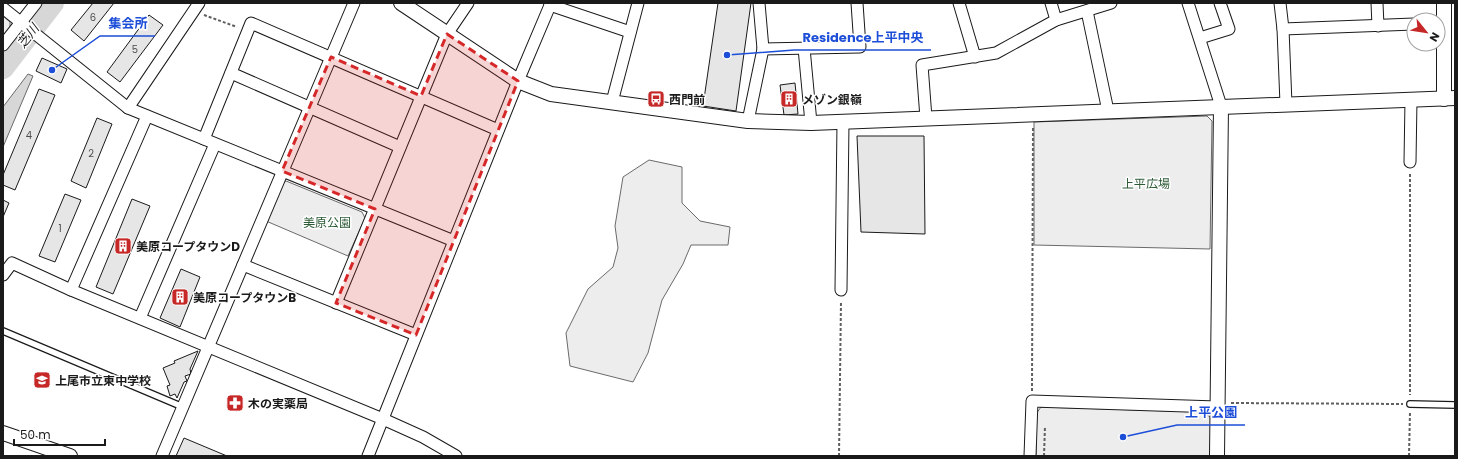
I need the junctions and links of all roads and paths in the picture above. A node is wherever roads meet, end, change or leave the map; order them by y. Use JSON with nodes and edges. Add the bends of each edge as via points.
{"nodes":[{"id":1,"x":36,"y":3,"type":"edge"},
{"id":2,"x":354,"y":3,"type":"edge"},
{"id":3,"x":401,"y":3,"type":"edge"},
{"id":4,"x":468,"y":3,"type":"edge"},
{"id":5,"x":638,"y":3,"type":"edge"},
{"id":6,"x":759,"y":3,"type":"edge"},
{"id":7,"x":857,"y":3,"type":"edge"},
{"id":8,"x":959,"y":3,"type":"edge"},
{"id":9,"x":1051,"y":3,"type":"edge"},
{"id":10,"x":1111,"y":3,"type":"edge"},
{"id":11,"x":1188,"y":3,"type":"edge"},
{"id":12,"x":1220,"y":3,"type":"edge"},
{"id":13,"x":1280,"y":3,"type":"edge"},
{"id":14,"x":1377,"y":3,"type":"edge"},
{"id":15,"x":550,"y":4,"type":"edge"},
{"id":16,"x":196,"y":7,"type":"edge"},
{"id":17,"x":3,"y":8,"type":"edge"},
{"id":18,"x":1088,"y":11,"type":"junction"},
{"id":19,"x":1056,"y":20,"type":"junction"},
{"id":20,"x":22,"y":22,"type":"junction"},
{"id":21,"x":1406,"y":24,"type":"edge"},
{"id":22,"x":1378,"y":26,"type":"junction"},
{"id":23,"x":1283,"y":29,"type":"junction"},
{"id":24,"x":248,"y":31,"type":"junction"},
{"id":25,"x":630,"y":32,"type":"junction"},
{"id":26,"x":447,"y":34,"type":"junction"},
{"id":27,"x":1200,"y":38,"type":"junction"},
{"id":28,"x":3,"y":45,"type":"edge"},
{"id":29,"x":804,"y":48,"type":"junction"},
{"id":30,"x":763,"y":49,"type":"junction"},
{"id":31,"x":1444,"y":52,"type":"edge"},
{"id":32,"x":331,"y":57,"type":"junction"},
{"id":33,"x":975,"y":57,"type":"junction"},
{"id":34,"x":231,"y":73,"type":"junction"},
{"id":35,"x":518,"y":81,"type":"junction"},
{"id":36,"x":421,"y":96,"type":"junction"},
{"id":37,"x":1449,"y":98,"type":"edge"},
{"id":38,"x":1411,"y":100,"type":"junction"},
{"id":39,"x":612,"y":102,"type":"junction"},
{"id":40,"x":1286,"y":104,"type":"junction"},
{"id":41,"x":1221,"y":106,"type":"junction"},
{"id":42,"x":128,"y":108,"type":"junction"},
{"id":43,"x":309,"y":108,"type":"junction"},
{"id":44,"x":1108,"y":111,"type":"junction"},
{"id":45,"x":1033,"y":114,"type":"junction"},
{"id":46,"x":147,"y":116,"type":"junction"},
{"id":47,"x":926,"y":118,"type":"junction"},
{"id":48,"x":748,"y":122,"type":"junction"},
{"id":49,"x":843,"y":122,"type":"junction"},
{"id":50,"x":811,"y":124,"type":"junction"},
{"id":51,"x":498,"y":130,"type":"junction"},
{"id":52,"x":210,"y":142,"type":"junction"},
{"id":53,"x":400,"y":147,"type":"junction"},
{"id":54,"x":1410,"y":162,"type":"joint"},
{"id":55,"x":282,"y":171,"type":"junction"},
{"id":56,"x":375,"y":209,"type":"junction"},
{"id":57,"x":454,"y":241,"type":"junction"},
{"id":58,"x":243,"y":265,"type":"junction"},
{"id":59,"x":3,"y":275,"type":"edge"},
{"id":60,"x":71,"y":290,"type":"junction"},
{"id":61,"x":841,"y":290,"type":"joint"},
{"id":62,"x":336,"y":303,"type":"junction"},
{"id":63,"x":140,"y":318,"type":"junction"},
{"id":64,"x":3,"y":331,"type":"edge"},
{"id":65,"x":416,"y":336,"type":"junction"},
{"id":66,"x":208,"y":346,"type":"junction"},
{"id":67,"x":1032,"y":401,"type":"junction"},
{"id":68,"x":1410,"y":404,"type":"junction"},
{"id":69,"x":1217,"y":405,"type":"junction"},
{"id":70,"x":1455,"y":405,"type":"edge"},
{"id":71,"x":182,"y":407,"type":"junction"},
{"id":72,"x":383,"y":419,"type":"junction"},
{"id":73,"x":1045,"y":426,"type":"dead end"},
{"id":74,"x":3,"y":434,"type":"edge"},
{"id":75,"x":70,"y":456,"type":"edge"},
{"id":76,"x":162,"y":456,"type":"edge"},
{"id":77,"x":368,"y":456,"type":"edge"},
{"id":78,"x":456,"y":456,"type":"edge"},
{"id":79,"x":839,"y":456,"type":"edge"},
{"id":80,"x":1030,"y":456,"type":"edge"},
{"id":81,"x":1044,"y":456,"type":"edge"},
{"id":82,"x":1217,"y":456,"type":"edge"},
{"id":83,"x":1409,"y":456,"type":"edge"}],
"edges":[{"from":1,"to":20,"type":"street"},
{"from":2,"to":32,"type":"street"},
{"from":3,"to":26,"type":"street"},
{"from":4,"to":26,"type":"street"},
{"from":5,"to":25,"type":"street"},
{"from":6,"to":30,"type":"street"},
{"from":7,"to":29,"type":"street","via":[[860,47]]},
{"from":8,"to":33,"type":"street"},
{"from":9,"to":19,"type":"street"},
{"from":10,"to":18,"type":"street"},
{"from":11,"to":27,"type":"street"},
{"from":12,"to":27,"type":"street","via":[[1229,28]]},
{"from":13,"to":23,"type":"street"},
{"from":14,"to":22,"type":"street"},
{"from":15,"to":25,"type":"street"},
{"from":15,"to":35,"type":"street"},
{"from":16,"to":24,"type":"path"},
{"from":16,"to":42,"type":"street"},
{"from":17,"to":20,"type":"street"},
{"from":18,"to":19,"type":"street"},
{"from":18,"to":44,"type":"street"},
{"from":19,"to":33,"type":"street","via":[[996,53]]},
{"from":20,"to":28,"type":"street"},
{"from":20,"to":42,"type":"street"},
{"from":21,"to":22,"type":"street"},
{"from":22,"to":23,"type":"street"},
{"from":23,"to":40,"type":"street"},
{"from":24,"to":32,"type":"street","via":[[251,23]]},
{"from":24,"to":34,"type":"street"},
{"from":25,"to":39,"type":"street"},
{"from":26,"to":35,"type":"street"},
{"from":26,"to":36,"type":"street"},
{"from":27,"to":41,"type":"street"},
{"from":29,"to":30,"type":"street"},
{"from":29,"to":50,"type":"street"},
{"from":30,"to":48,"type":"street"},
{"from":31,"to":37,"type":"street"},
{"from":32,"to":36,"type":"street"},
{"from":32,"to":43,"type":"street"},
{"from":33,"to":47,"type":"street","via":[[922,64]]},
{"from":34,"to":43,"type":"street"},
{"from":34,"to":52,"type":"street"},
{"from":35,"to":39,"type":"street","via":[[551,94]]},
{"from":35,"to":51,"type":"street"},
{"from":36,"to":51,"type":"street"},
{"from":36,"to":53,"type":"street"},
{"from":37,"to":38,"type":"street"},
{"from":38,"to":40,"type":"street"},
{"from":38,"to":54,"type":"street"},
{"from":39,"to":48,"type":"street"},
{"from":40,"to":41,"type":"street"},
{"from":41,"to":44,"type":"street"},
{"from":41,"to":69,"type":"street"},
{"from":42,"to":46,"type":"street"},
{"from":43,"to":53,"type":"street"},
{"from":43,"to":55,"type":"street"},
{"from":44,"to":45,"type":"street"},
{"from":45,"to":47,"type":"street"},
{"from":45,"to":67,"type":"path"},
{"from":46,"to":52,"type":"street"},
{"from":46,"to":60,"type":"street"},
{"from":47,"to":49,"type":"street"},
{"from":48,"to":50,"type":"street"},
{"from":49,"to":50,"type":"street"},
{"from":49,"to":61,"type":"street"},
{"from":51,"to":57,"type":"street"},
{"from":52,"to":55,"type":"street"},
{"from":52,"to":63,"type":"street"},
{"from":53,"to":56,"type":"street"},
{"from":54,"to":68,"type":"path"},
{"from":55,"to":56,"type":"street"},
{"from":55,"to":58,"type":"street"},
{"from":56,"to":57,"type":"street"},
{"from":56,"to":62,"type":"street"},
{"from":57,"to":65,"type":"street"},
{"from":58,"to":62,"type":"street"},
{"from":58,"to":66,"type":"street"},
{"from":59,"to":60,"type":"street","via":[[12,263]]},
{"from":60,"to":63,"type":"street"},
{"from":61,"to":79,"type":"path"},
{"from":62,"to":65,"type":"street"},
{"from":63,"to":66,"type":"street"},
{"from":64,"to":71,"type":"lane"},
{"from":65,"to":72,"type":"street"},
{"from":66,"to":71,"type":"street"},
{"from":66,"to":72,"type":"street"},
{"from":67,"to":69,"type":"street"},
{"from":67,"to":80,"type":"street"},
{"from":68,"to":69,"type":"path"},
{"from":68,"to":70,"type":"lane"},
{"from":68,"to":83,"type":"path"},
{"from":69,"to":82,"type":"street"},
{"from":71,"to":76,"type":"street"},
{"from":72,"to":77,"type":"street"},
{"from":72,"to":78,"type":"street","via":[[423,437]]},
{"from":73,"to":81,"type":"path"},
{"from":74,"to":75,"type":"street"}]}
